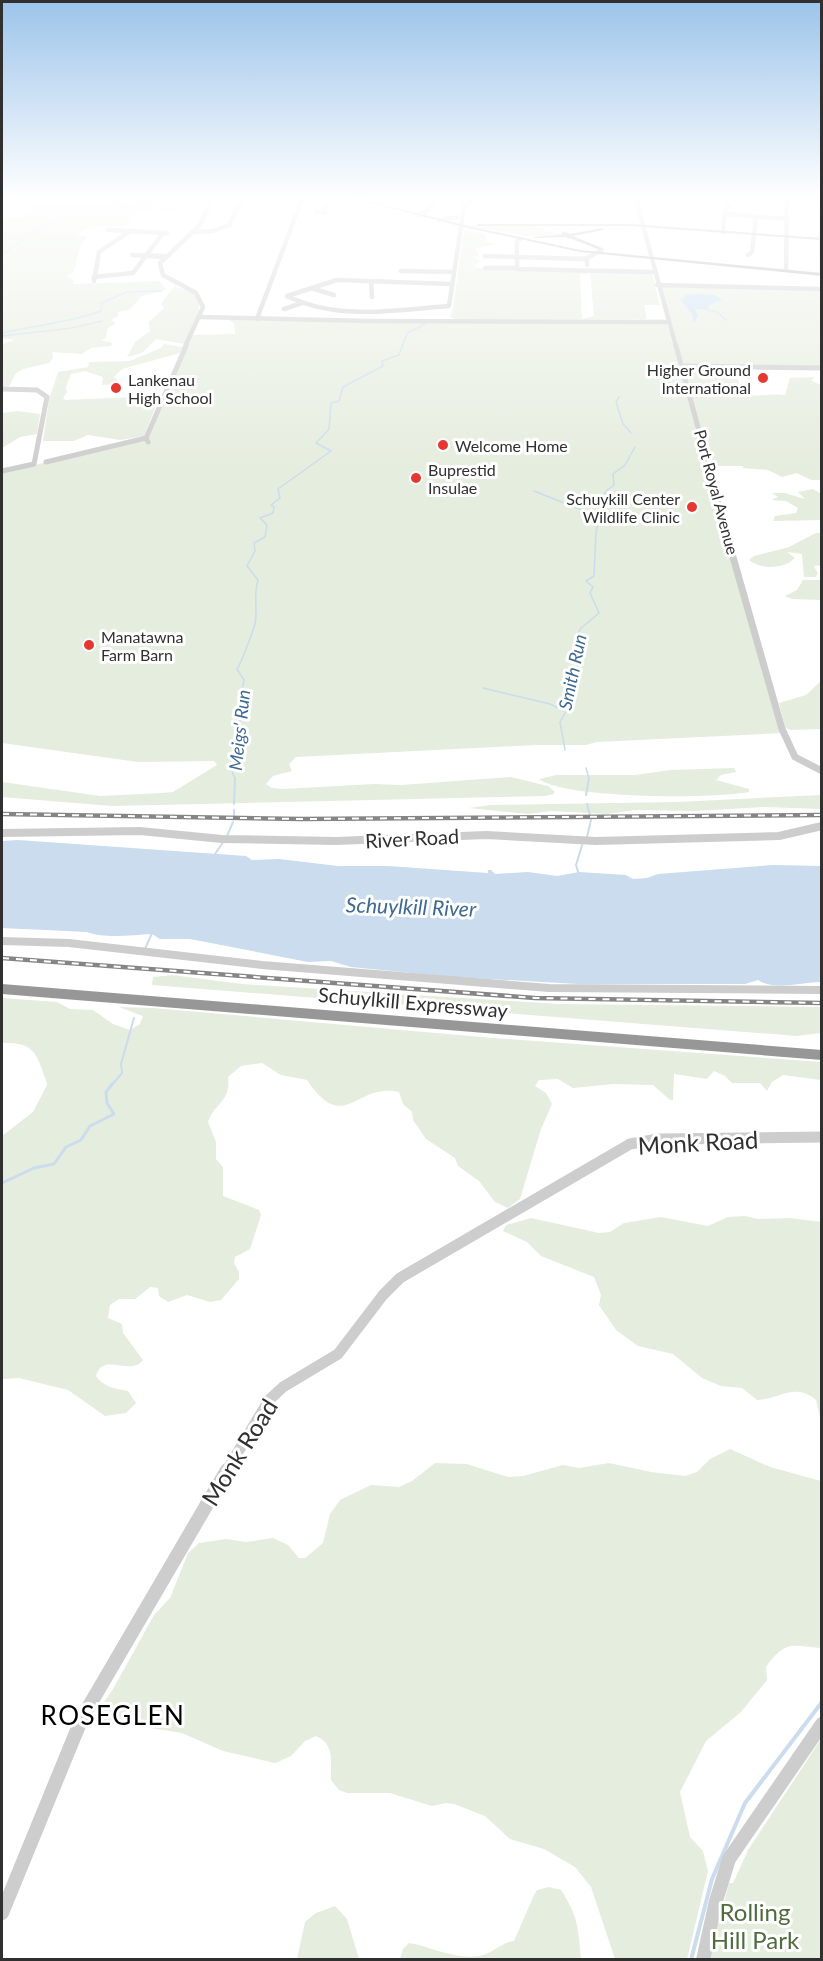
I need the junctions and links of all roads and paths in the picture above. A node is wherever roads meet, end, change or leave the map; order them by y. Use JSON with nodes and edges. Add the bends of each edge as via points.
{"nodes":[{"id":1,"x":187,"y":288,"type":"edge"},
{"id":2,"x":269,"y":288,"type":"edge"},
{"id":3,"x":310,"y":288,"type":"joint"},
{"id":4,"x":370,"y":288,"type":"edge"},
{"id":5,"x":452,"y":288,"type":"edge"},
{"id":6,"x":658,"y":288,"type":"edge"},
{"id":7,"x":761,"y":288,"type":"edge"},
{"id":8,"x":822,"y":289,"type":"edge"},
{"id":9,"x":333,"y":295,"type":"dead end"},
{"id":10,"x":372,"y":297,"type":"dead end"},
{"id":11,"x":302,"y":303,"type":"junction"},
{"id":12,"x":284,"y":309,"type":"dead end"},
{"id":13,"x":345,"y":316,"type":"junction"},
{"id":14,"x":199,"y":317,"type":"junction"},
{"id":15,"x":257,"y":319,"type":"junction"},
{"id":16,"x":668,"y":322,"type":"junction"},
{"id":17,"x":681,"y":366,"type":"junction"},
{"id":18,"x":822,"y":368,"type":"edge"},
{"id":19,"x":2,"y":389,"type":"edge"},
{"id":20,"x":46,"y":462,"type":"dead end"},
{"id":21,"x":2,"y":471,"type":"edge"},
{"id":22,"x":822,"y":771,"type":"edge"},
{"id":23,"x":822,"y":826,"type":"edge"},
{"id":24,"x":2,"y":832,"type":"edge"},
{"id":25,"x":2,"y":941,"type":"edge"},
{"id":26,"x":2,"y":982,"type":"edge"},
{"id":27,"x":2,"y":989,"type":"edge"},
{"id":28,"x":822,"y":990,"type":"edge"},
{"id":29,"x":822,"y":1048,"type":"edge"},
{"id":30,"x":822,"y":1054,"type":"edge"},
{"id":31,"x":822,"y":1137,"type":"edge"},
{"id":32,"x":822,"y":1724,"type":"edge"},
{"id":33,"x":2,"y":1913,"type":"edge"},
{"id":34,"x":703,"y":1959,"type":"edge"}],
"edges":[{"from":1,"to":14,"type":"street","via":[[201,299]]},
{"from":2,"to":15,"type":"street"},
{"from":3,"to":9,"type":"street"},
{"from":3,"to":11,"type":"street","via":[[287,296]]},
{"from":4,"to":10,"type":"street"},
{"from":5,"to":13,"type":"street","via":[[449,306],[415,304]]},
{"from":6,"to":16,"type":"street","name":"Port Royal Avenue"},
{"from":7,"to":8,"type":"street"},
{"from":11,"to":12,"type":"street"},
{"from":11,"to":13,"type":"street"},
{"from":13,"to":15,"type":"street","via":[[329,320]]},
{"from":13,"to":16,"type":"street"},
{"from":14,"to":15,"type":"street"},
{"from":14,"to":20,"type":"street","via":[[147,440]]},
{"from":16,"to":17,"type":"street","name":"Port Royal Avenue"},
{"from":17,"to":18,"type":"street"},
{"from":17,"to":22,"type":"street","name":"Port Royal Avenue","via":[[782,729],[795,757]]},
{"from":19,"to":21,"type":"street","via":[[37,390],[47,395],[34,464]]},
{"from":23,"to":24,"type":"street","name":"River Road","via":[[779,836],[596,841],[486,835],[336,841],[222,839],[140,831]]},
{"from":25,"to":28,"type":"street","via":[[69,943],[281,967],[549,988]]},
{"from":26,"to":29,"type":"highway","name":"Schuylkill Expressway"},
{"from":27,"to":30,"type":"highway","name":"Schuylkill Expressway"},
{"from":31,"to":33,"type":"street","name":"Monk Road","via":[[658,1139],[630,1144],[408,1272],[383,1295],[338,1354],[275,1394],[256,1420],[82,1718]]},
{"from":32,"to":34,"type":"street","via":[[729,1859]]}]}
